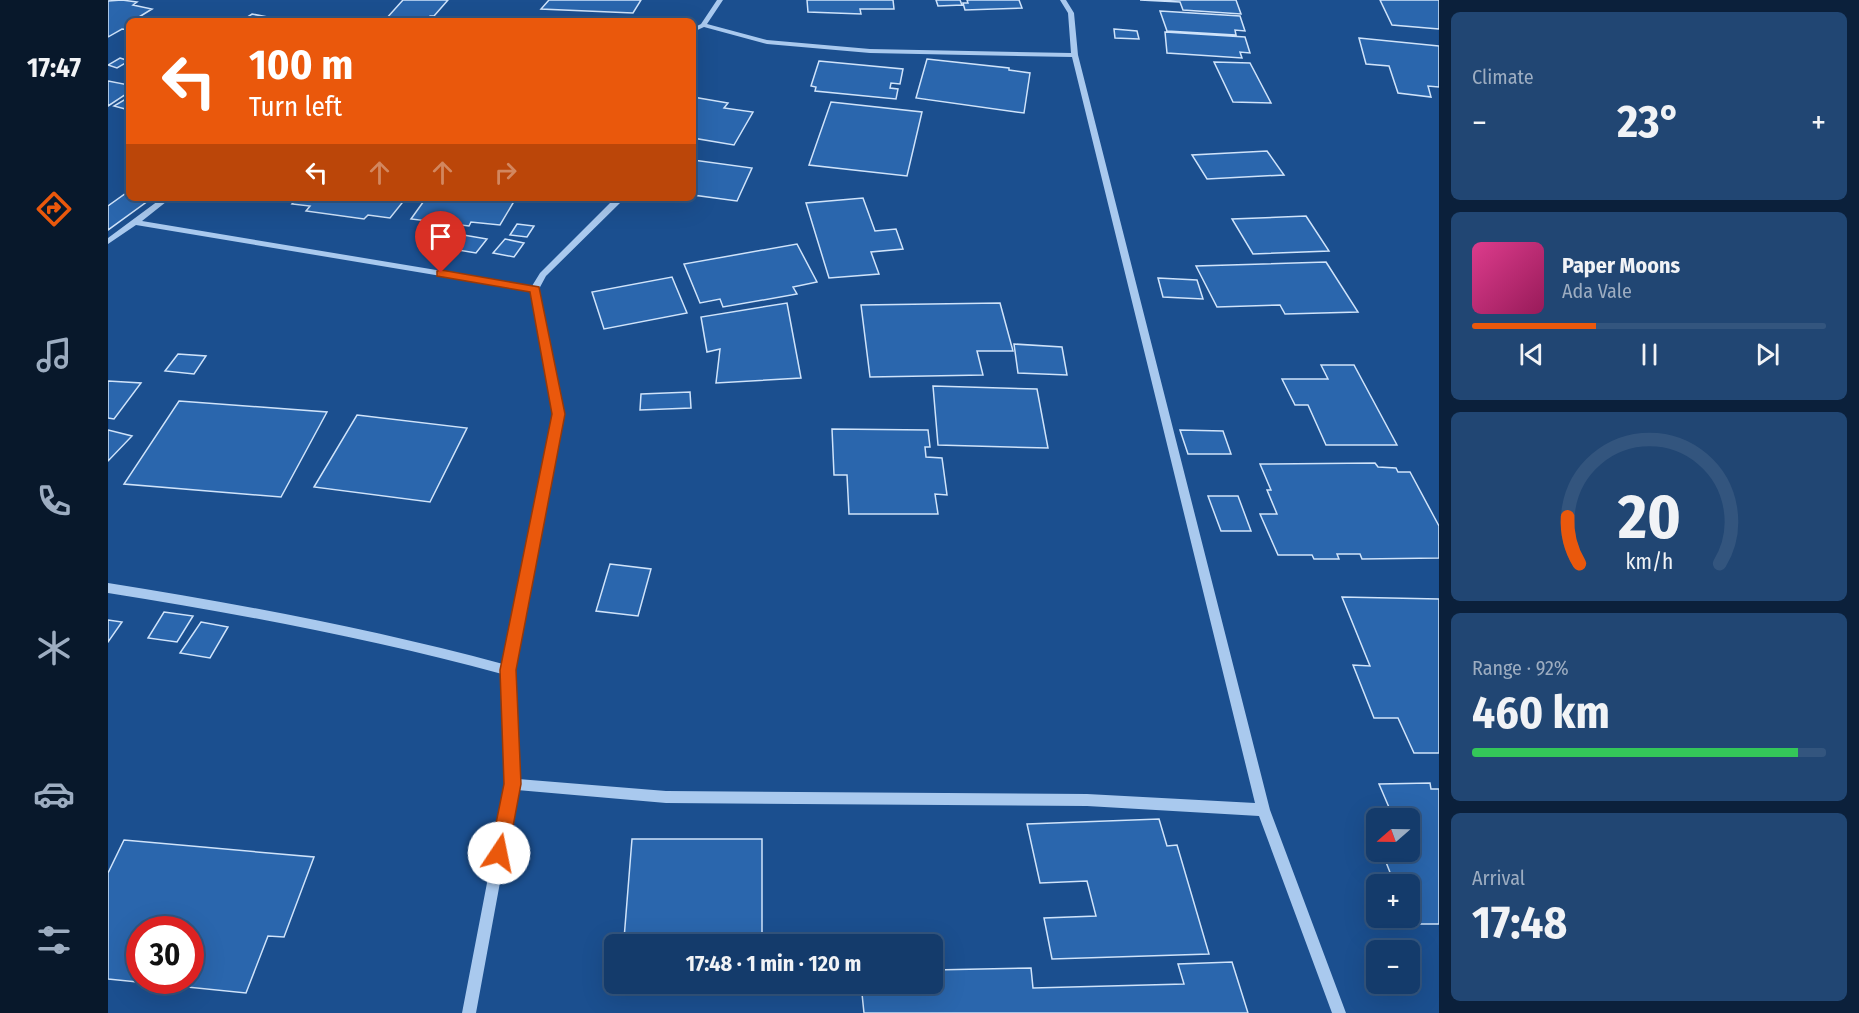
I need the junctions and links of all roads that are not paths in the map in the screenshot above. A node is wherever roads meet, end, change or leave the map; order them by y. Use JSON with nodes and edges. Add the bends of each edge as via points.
{"nodes":[{"id":1,"x":720,"y":0,"type":"edge"},
{"id":2,"x":1063,"y":0,"type":"edge"},
{"id":3,"x":703,"y":25,"type":"junction"},
{"id":4,"x":696,"y":28,"type":"edge"},
{"id":5,"x":1075,"y":55,"type":"junction"},
{"id":6,"x":163,"y":201,"type":"edge"},
{"id":7,"x":617,"y":201,"type":"dead end"},
{"id":8,"x":135,"y":222,"type":"junction"},
{"id":9,"x":108,"y":242,"type":"edge"},
{"id":10,"x":535,"y":289,"type":"junction"},
{"id":11,"x":108,"y":588,"type":"edge"},
{"id":12,"x":508,"y":670,"type":"junction"},
{"id":13,"x":512,"y":784,"type":"junction"},
{"id":14,"x":1263,"y":810,"type":"junction"},
{"id":15,"x":469,"y":1013,"type":"edge"},
{"id":16,"x":1339,"y":1013,"type":"edge"}],
"edges":[{"from":1,"to":3,"type":"street"},
{"from":2,"to":5,"type":"street","via":[[1071,13]]},
{"from":3,"to":4,"type":"street"},
{"from":3,"to":5,"type":"street","via":[[767,42],[860,50]]},
{"from":5,"to":14,"type":"street"},
{"from":6,"to":8,"type":"street"},
{"from":7,"to":10,"type":"street","via":[[543,275]]},
{"from":8,"to":9,"type":"street"},
{"from":8,"to":10,"type":"street"},
{"from":10,"to":12,"type":"street","via":[[559,414]]},
{"from":11,"to":12,"type":"street","via":[[398,640]]},
{"from":12,"to":13,"type":"street"},
{"from":13,"to":14,"type":"street","via":[[666,797],[1087,800]]},
{"from":13,"to":15,"type":"street"},
{"from":14,"to":16,"type":"street"}]}
